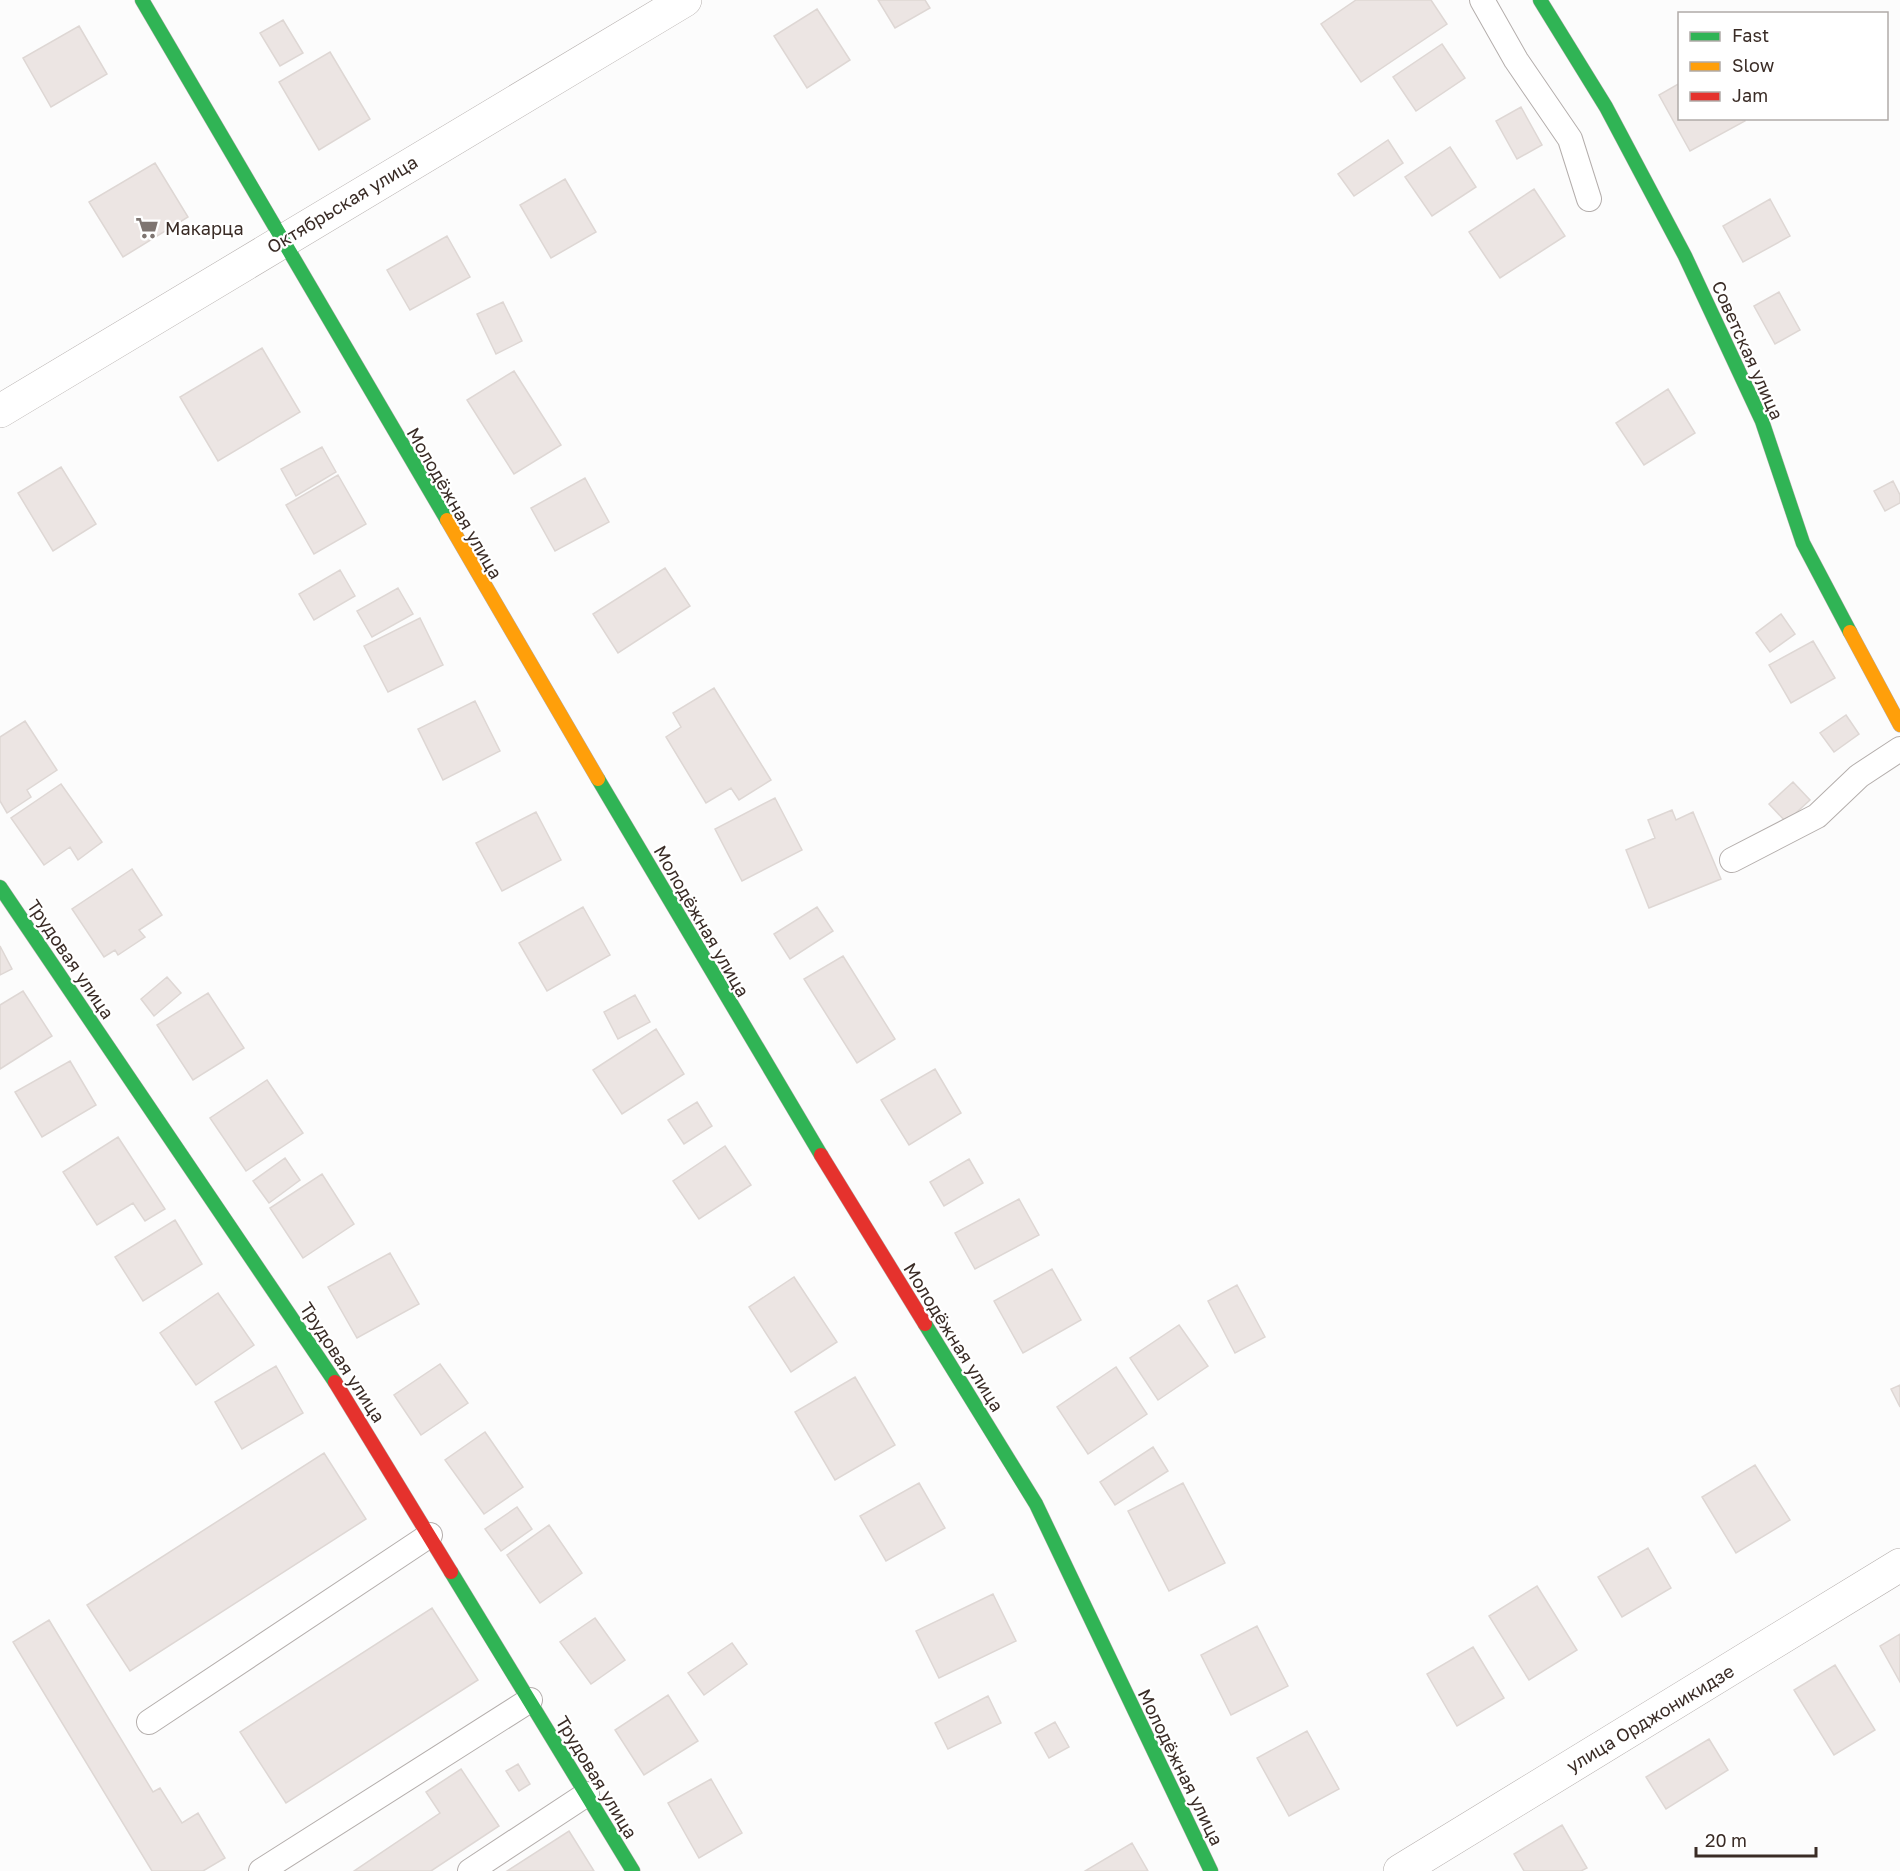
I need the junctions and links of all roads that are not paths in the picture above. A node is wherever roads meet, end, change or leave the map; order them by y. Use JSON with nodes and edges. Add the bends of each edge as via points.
{"nodes":[{"id":1,"x":142,"y":0,"type":"edge"},
{"id":2,"x":685,"y":0,"type":"edge"},
{"id":3,"x":1482,"y":0,"type":"edge"},
{"id":4,"x":1540,"y":0,"type":"edge"},
{"id":5,"x":1588,"y":200,"type":"dead end"},
{"id":6,"x":280,"y":241,"type":"junction"},
{"id":7,"x":0,"y":411,"type":"edge"},
{"id":8,"x":1900,"y":725,"type":"edge"},
{"id":9,"x":1900,"y":749,"type":"edge"},
{"id":10,"x":1732,"y":860,"type":"dead end"},
{"id":11,"x":0,"y":887,"type":"edge"},
{"id":12,"x":430,"y":1535,"type":"junction"},
{"id":13,"x":1900,"y":1565,"type":"edge"},
{"id":14,"x":530,"y":1700,"type":"junction"},
{"id":15,"x":149,"y":1722,"type":"dead end"},
{"id":16,"x":587,"y":1794,"type":"junction"},
{"id":17,"x":261,"y":1871,"type":"edge"},
{"id":18,"x":470,"y":1871,"type":"edge"},
{"id":19,"x":633,"y":1871,"type":"edge"},
{"id":20,"x":1211,"y":1871,"type":"edge"},
{"id":21,"x":1400,"y":1871,"type":"edge"}],
"edges":[{"from":1,"to":6,"type":"street","name":"Молодёжная улица"},
{"from":2,"to":6,"type":"street","name":"Октябрьская улица"},
{"from":3,"to":5,"type":"lane","via":[[1516,60],[1570,139]]},
{"from":4,"to":8,"type":"street","name":"Советская улица","via":[[1606,106],[1685,256],[1762,421],[1803,543]]},
{"from":6,"to":7,"type":"street","name":"Октябрьская улица"},
{"from":6,"to":20,"type":"street","name":"Молодёжная улица","via":[[777,1084],[1036,1504]]},
{"from":9,"to":10,"type":"lane","via":[[1859,776],[1817,816]]},
{"from":11,"to":12,"type":"street","name":"Трудовая улица","via":[[317,1352]]},
{"from":12,"to":14,"type":"street","name":"Трудовая улица"},
{"from":12,"to":15,"type":"lane"},
{"from":13,"to":21,"type":"street","name":"улица Орджоникидзе"},
{"from":14,"to":16,"type":"street","name":"Трудовая улица"},
{"from":14,"to":17,"type":"lane"},
{"from":16,"to":18,"type":"lane"},
{"from":16,"to":19,"type":"street","name":"Трудовая улица"}]}
